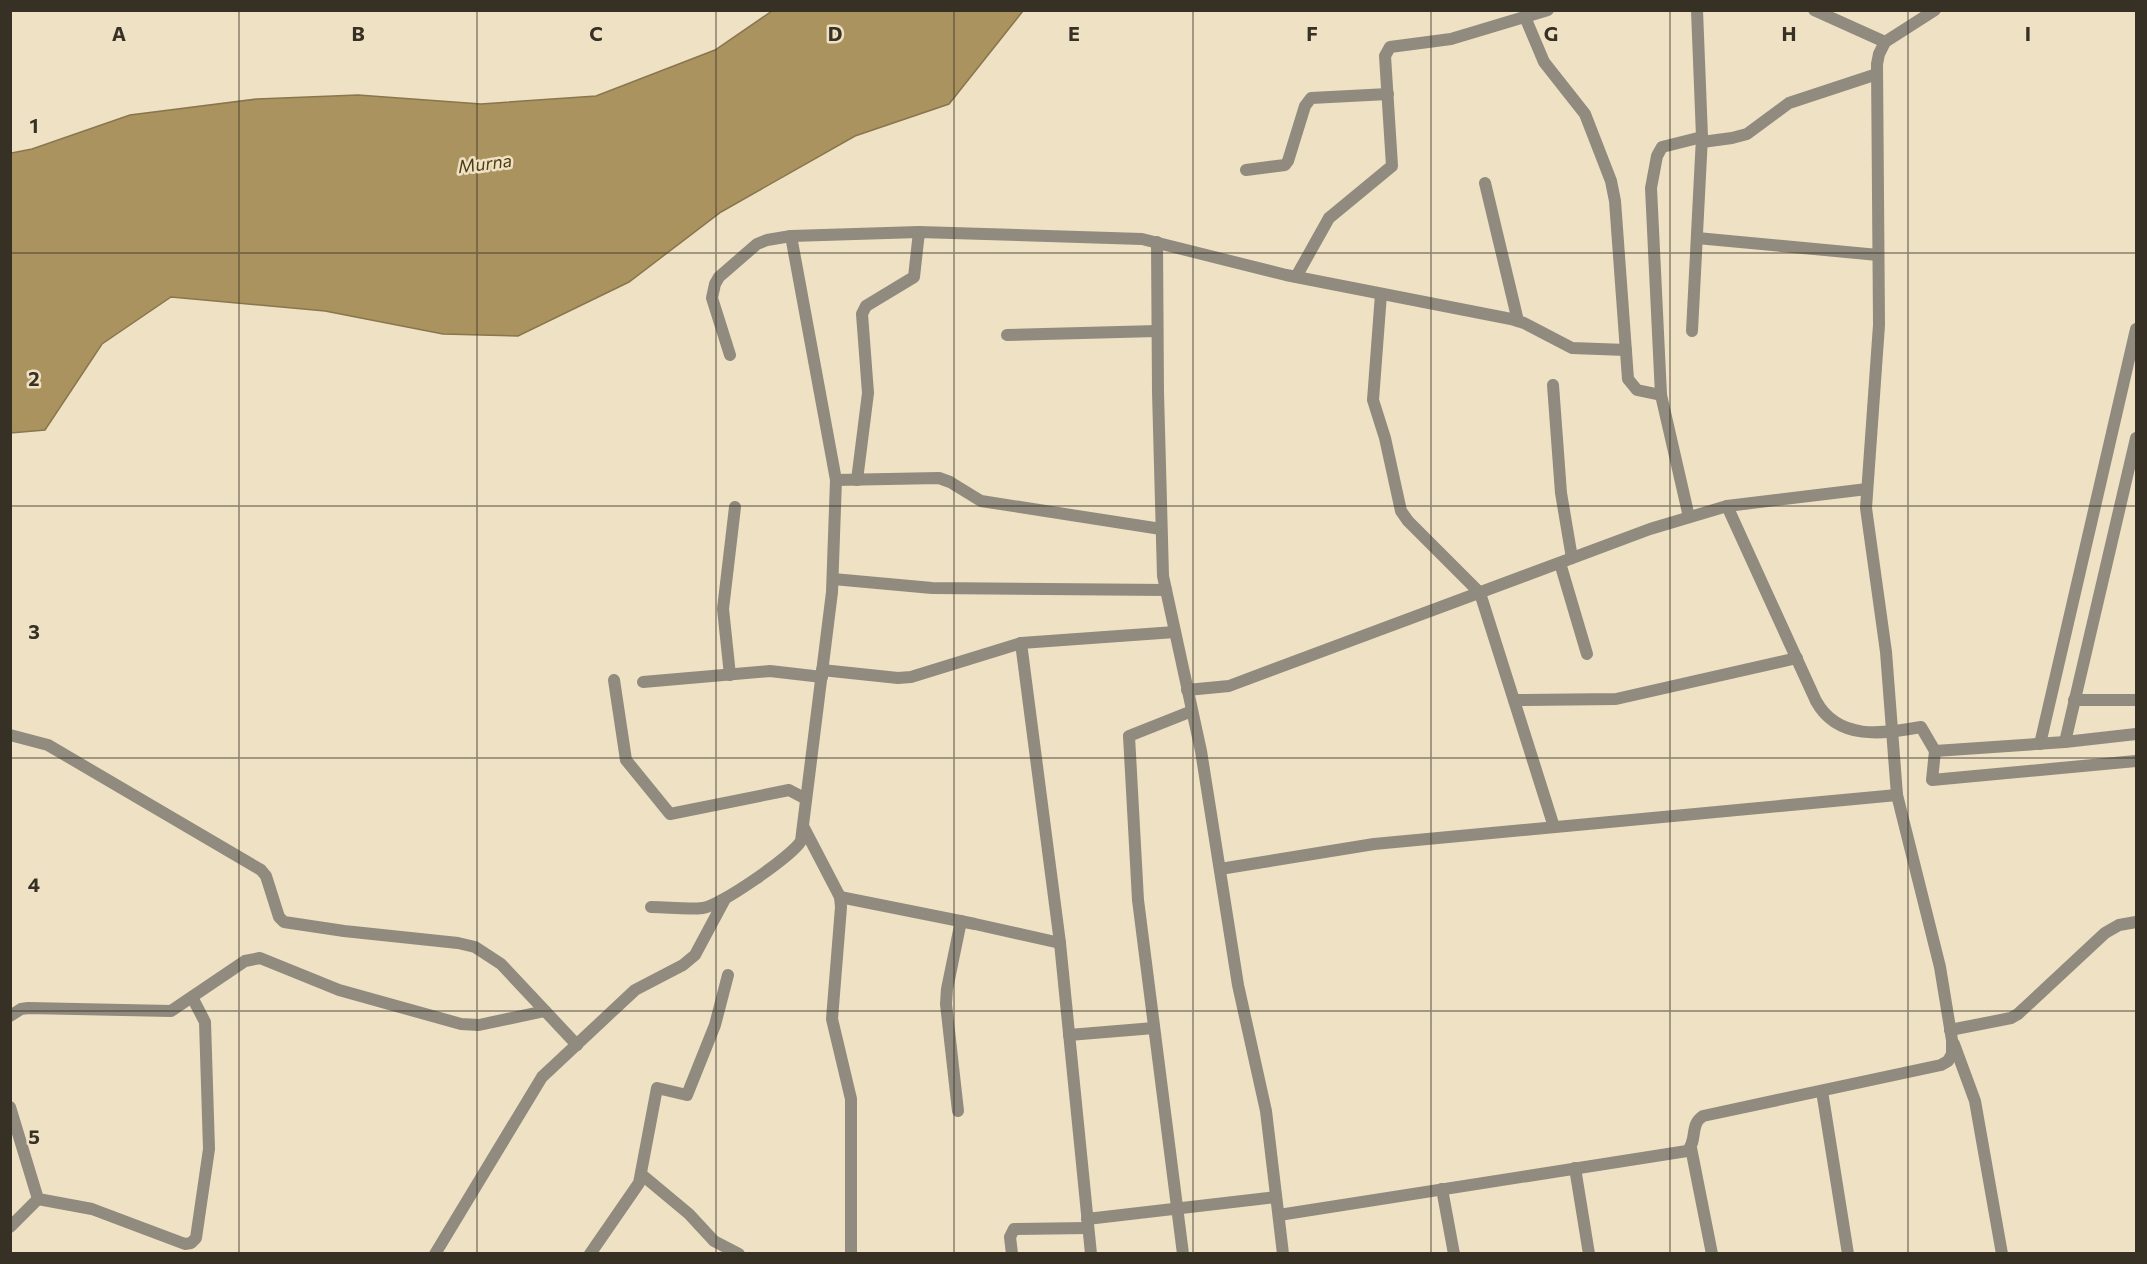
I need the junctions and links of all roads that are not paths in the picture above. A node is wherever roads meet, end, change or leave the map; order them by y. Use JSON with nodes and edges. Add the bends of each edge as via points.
{"nodes":[{"id":1,"x":1548,"y":10,"type":"edge"},
{"id":2,"x":1697,"y":10,"type":"edge"},
{"id":3,"x":1814,"y":10,"type":"edge"},
{"id":4,"x":1935,"y":10,"type":"edge"},
{"id":5,"x":1918,"y":15,"type":"edge"},
{"id":6,"x":1525,"y":17,"type":"junction"},
{"id":7,"x":1885,"y":42,"type":"junction"},
{"id":8,"x":1877,"y":74,"type":"junction"},
{"id":9,"x":1388,"y":94,"type":"junction"},
{"id":10,"x":1702,"y":140,"type":"junction"},
{"id":11,"x":1246,"y":170,"type":"dead end"},
{"id":12,"x":1485,"y":183,"type":"dead end"},
{"id":13,"x":919,"y":232,"type":"junction"},
{"id":14,"x":791,"y":236,"type":"junction"},
{"id":15,"x":1697,"y":238,"type":"junction"},
{"id":16,"x":1157,"y":242,"type":"junction"},
{"id":17,"x":1878,"y":255,"type":"junction"},
{"id":18,"x":1296,"y":277,"type":"junction"},
{"id":19,"x":1381,"y":294,"type":"junction"},
{"id":20,"x":1518,"y":321,"type":"junction"},
{"id":21,"x":2136,"y":329,"type":"edge"},
{"id":22,"x":1157,"y":330,"type":"junction"},
{"id":23,"x":1692,"y":332,"type":"dead end"},
{"id":24,"x":1006,"y":335,"type":"dead end"},
{"id":25,"x":1626,"y":350,"type":"junction"},
{"id":26,"x":730,"y":355,"type":"dead end"},
{"id":27,"x":1553,"y":385,"type":"dead end"},
{"id":28,"x":1661,"y":395,"type":"junction"},
{"id":29,"x":2136,"y":438,"type":"edge"},
{"id":30,"x":836,"y":480,"type":"junction"},
{"id":31,"x":857,"y":480,"type":"junction"},
{"id":32,"x":1867,"y":489,"type":"junction"},
{"id":33,"x":1727,"y":506,"type":"junction"},
{"id":34,"x":735,"y":507,"type":"dead end"},
{"id":35,"x":1689,"y":517,"type":"junction"},
{"id":36,"x":1161,"y":529,"type":"junction"},
{"id":37,"x":1566,"y":561,"type":"junction"},
{"id":38,"x":833,"y":579,"type":"junction"},
{"id":39,"x":1166,"y":590,"type":"junction"},
{"id":40,"x":1480,"y":593,"type":"junction"},
{"id":41,"x":1175,"y":632,"type":"junction"},
{"id":42,"x":1021,"y":643,"type":"junction"},
{"id":43,"x":1587,"y":654,"type":"dead end"},
{"id":44,"x":1797,"y":658,"type":"junction"},
{"id":45,"x":822,"y":674,"type":"junction"},
{"id":46,"x":730,"y":675,"type":"junction"},
{"id":47,"x":614,"y":680,"type":"dead end"},
{"id":48,"x":643,"y":682,"type":"dead end"},
{"id":49,"x":1187,"y":690,"type":"junction"},
{"id":50,"x":1514,"y":700,"type":"junction"},
{"id":51,"x":2074,"y":700,"type":"junction"},
{"id":52,"x":2136,"y":700,"type":"edge"},
{"id":53,"x":1192,"y":711,"type":"junction"},
{"id":54,"x":1892,"y":733,"type":"junction"},
{"id":55,"x":2136,"y":734,"type":"edge"},
{"id":56,"x":10,"y":735,"type":"edge"},
{"id":57,"x":2065,"y":742,"type":"junction"},
{"id":58,"x":2040,"y":744,"type":"junction"},
{"id":59,"x":1935,"y":751,"type":"junction"},
{"id":60,"x":2136,"y":761,"type":"edge"},
{"id":61,"x":1897,"y":795,"type":"junction"},
{"id":62,"x":806,"y":799,"type":"junction"},
{"id":63,"x":803,"y":825,"type":"junction"},
{"id":64,"x":1554,"y":827,"type":"junction"},
{"id":65,"x":1220,"y":869,"type":"junction"},
{"id":66,"x":840,"y":897,"type":"junction"},
{"id":67,"x":725,"y":898,"type":"junction"},
{"id":68,"x":651,"y":907,"type":"dead end"},
{"id":69,"x":960,"y":921,"type":"junction"},
{"id":70,"x":2136,"y":922,"type":"edge"},
{"id":71,"x":1060,"y":943,"type":"junction"},
{"id":72,"x":728,"y":975,"type":"dead end"},
{"id":73,"x":192,"y":997,"type":"junction"},
{"id":74,"x":545,"y":1011,"type":"junction"},
{"id":75,"x":10,"y":1016,"type":"edge"},
{"id":76,"x":1154,"y":1028,"type":"junction"},
{"id":77,"x":1069,"y":1035,"type":"junction"},
{"id":78,"x":1951,"y":1035,"type":"junction"},
{"id":79,"x":576,"y":1045,"type":"junction"},
{"id":80,"x":1822,"y":1091,"type":"junction"},
{"id":81,"x":10,"y":1107,"type":"edge"},
{"id":82,"x":958,"y":1111,"type":"dead end"},
{"id":83,"x":1691,"y":1148,"type":"junction"},
{"id":84,"x":1575,"y":1168,"type":"junction"},
{"id":85,"x":641,"y":1174,"type":"junction"},
{"id":86,"x":1442,"y":1190,"type":"junction"},
{"id":87,"x":1276,"y":1197,"type":"junction"},
{"id":88,"x":38,"y":1199,"type":"junction"},
{"id":89,"x":1178,"y":1208,"type":"junction"},
{"id":90,"x":1279,"y":1215,"type":"junction"},
{"id":91,"x":1088,"y":1223,"type":"junction"},
{"id":92,"x":10,"y":1227,"type":"edge"},
{"id":93,"x":435,"y":1254,"type":"edge"},
{"id":94,"x":590,"y":1254,"type":"edge"},
{"id":95,"x":739,"y":1254,"type":"edge"},
{"id":96,"x":851,"y":1254,"type":"edge"},
{"id":97,"x":1012,"y":1254,"type":"edge"},
{"id":98,"x":1091,"y":1254,"type":"edge"},
{"id":99,"x":1183,"y":1254,"type":"edge"},
{"id":100,"x":1283,"y":1254,"type":"edge"},
{"id":101,"x":1454,"y":1254,"type":"edge"},
{"id":102,"x":1589,"y":1254,"type":"edge"},
{"id":103,"x":1712,"y":1254,"type":"edge"},
{"id":104,"x":1848,"y":1254,"type":"edge"},
{"id":105,"x":2002,"y":1254,"type":"edge"}],
"edges":[{"from":1,"to":6,"type":"street"},
{"from":2,"to":10,"type":"street"},
{"from":3,"to":7,"type":"street"},
{"from":4,"to":5,"type":"street"},
{"from":5,"to":7,"type":"street"},
{"from":6,"to":9,"type":"street","via":[[1451,39],[1390,47],[1385,56]]},
{"from":6,"to":25,"type":"street","via":[[1544,62],[1585,114],[1611,181]]},
{"from":7,"to":8,"type":"street"},
{"from":8,"to":10,"type":"street","via":[[1789,103],[1740,137]]},
{"from":8,"to":17,"type":"street"},
{"from":9,"to":11,"type":"street","via":[[1311,98],[1285,165]]},
{"from":9,"to":18,"type":"street","via":[[1392,166],[1329,218]]},
{"from":10,"to":15,"type":"street"},
{"from":10,"to":28,"type":"street","via":[[1662,147],[1652,178]]},
{"from":12,"to":20,"type":"street"},
{"from":13,"to":14,"type":"street"},
{"from":13,"to":16,"type":"street"},
{"from":13,"to":31,"type":"street","via":[[914,277],[866,306],[862,314],[868,393]]},
{"from":14,"to":26,"type":"street","via":[[757,244],[715,284],[712,298]]},
{"from":14,"to":30,"type":"street"},
{"from":15,"to":17,"type":"street"},
{"from":15,"to":23,"type":"street"},
{"from":16,"to":18,"type":"street"},
{"from":16,"to":22,"type":"street"},
{"from":17,"to":32,"type":"street","via":[[1879,336]]},
{"from":18,"to":19,"type":"street"},
{"from":19,"to":20,"type":"street"},
{"from":19,"to":40,"type":"street","via":[[1373,400],[1401,511]]},
{"from":20,"to":25,"type":"street","via":[[1572,348]]},
{"from":21,"to":58,"type":"street"},
{"from":22,"to":24,"type":"street"},
{"from":22,"to":36,"type":"street"},
{"from":25,"to":28,"type":"street","via":[[1628,379],[1633,388]]},
{"from":27,"to":37,"type":"street"},
{"from":28,"to":35,"type":"street"},
{"from":29,"to":51,"type":"street"},
{"from":30,"to":31,"type":"street"},
{"from":30,"to":38,"type":"street"},
{"from":31,"to":36,"type":"street","via":[[939,478],[981,501]]},
{"from":32,"to":33,"type":"street"},
{"from":32,"to":54,"type":"street"},
{"from":33,"to":35,"type":"street"},
{"from":33,"to":44,"type":"street"},
{"from":34,"to":46,"type":"street","via":[[723,609]]},
{"from":35,"to":37,"type":"street"},
{"from":36,"to":39,"type":"street"},
{"from":37,"to":40,"type":"street"},
{"from":37,"to":43,"type":"street"},
{"from":38,"to":39,"type":"street","via":[[932,588]]},
{"from":38,"to":45,"type":"street"},
{"from":39,"to":41,"type":"street"},
{"from":40,"to":49,"type":"street","via":[[1229,686]]},
{"from":40,"to":50,"type":"street"},
{"from":41,"to":42,"type":"street"},
{"from":41,"to":49,"type":"street"},
{"from":42,"to":45,"type":"street","via":[[911,677]]},
{"from":42,"to":71,"type":"street"},
{"from":44,"to":50,"type":"street","via":[[1616,699]]},
{"from":44,"to":54,"type":"street","via":[[1822,711],[1831,720],[1854,731]]},
{"from":45,"to":46,"type":"street","via":[[770,671]]},
{"from":45,"to":62,"type":"street"},
{"from":46,"to":48,"type":"street"},
{"from":47,"to":62,"type":"street","via":[[626,760],[670,814],[789,790]]},
{"from":49,"to":53,"type":"street"},
{"from":50,"to":64,"type":"street"},
{"from":51,"to":52,"type":"street"},
{"from":51,"to":57,"type":"street"},
{"from":53,"to":65,"type":"street"},
{"from":53,"to":76,"type":"street","via":[[1129,736],[1138,900]]},
{"from":54,"to":59,"type":"street","via":[[1921,727]]},
{"from":54,"to":61,"type":"street"},
{"from":55,"to":57,"type":"street"},
{"from":56,"to":74,"type":"street","via":[[48,746],[261,870],[284,922],[475,947],[501,964]]},
{"from":57,"to":58,"type":"street"},
{"from":58,"to":59,"type":"street"},
{"from":59,"to":60,"type":"street","via":[[1932,780]]},
{"from":61,"to":64,"type":"street"},
{"from":61,"to":78,"type":"street","via":[[1938,959]]},
{"from":62,"to":63,"type":"street"},
{"from":63,"to":66,"type":"street"},
{"from":63,"to":67,"type":"street","via":[[801,841],[792,853]]},
{"from":64,"to":65,"type":"street","via":[[1374,844]]},
{"from":65,"to":87,"type":"street","via":[[1238,985],[1266,1111]]},
{"from":66,"to":69,"type":"street"},
{"from":66,"to":96,"type":"street","via":[[832,1019],[851,1099]]},
{"from":67,"to":68,"type":"street","via":[[702,908]]},
{"from":67,"to":79,"type":"street","via":[[695,955],[639,987]]},
{"from":69,"to":71,"type":"street"},
{"from":69,"to":82,"type":"street","via":[[946,1004]]},
{"from":70,"to":78,"type":"street","via":[[2105,933],[2014,1016]]},
{"from":71,"to":77,"type":"street"},
{"from":72,"to":85,"type":"street","via":[[715,1025],[687,1095],[657,1088]]},
{"from":73,"to":74,"type":"street","via":[[245,961],[260,958],[339,990],[461,1024],[479,1025]]},
{"from":73,"to":75,"type":"street","via":[[167,1012],[28,1008]]},
{"from":73,"to":88,"type":"street","via":[[205,1022],[209,1137],[196,1238],[186,1244],[92,1209]]},
{"from":74,"to":79,"type":"street"},
{"from":76,"to":77,"type":"street"},
{"from":76,"to":89,"type":"street"},
{"from":77,"to":91,"type":"street"},
{"from":78,"to":80,"type":"street","via":[[1952,1054],[1941,1065]]},
{"from":78,"to":105,"type":"street","via":[[1976,1101]]},
{"from":79,"to":93,"type":"street","via":[[536,1084]]},
{"from":80,"to":83,"type":"street","via":[[1703,1116],[1695,1123]]},
{"from":80,"to":104,"type":"street"},
{"from":81,"to":88,"type":"street"},
{"from":83,"to":84,"type":"street"},
{"from":83,"to":103,"type":"street"},
{"from":84,"to":86,"type":"street"},
{"from":84,"to":102,"type":"street"},
{"from":85,"to":94,"type":"street","via":[[633,1193]]},
{"from":85,"to":95,"type":"street","via":[[714,1241]]},
{"from":86,"to":90,"type":"street"},
{"from":86,"to":101,"type":"street"},
{"from":87,"to":89,"type":"street"},
{"from":87,"to":90,"type":"street"},
{"from":88,"to":92,"type":"street"},
{"from":89,"to":91,"type":"street"},
{"from":89,"to":99,"type":"street"},
{"from":90,"to":100,"type":"street"},
{"from":91,"to":97,"type":"street","via":[[1014,1229],[1010,1238]]},
{"from":91,"to":98,"type":"street"}]}
